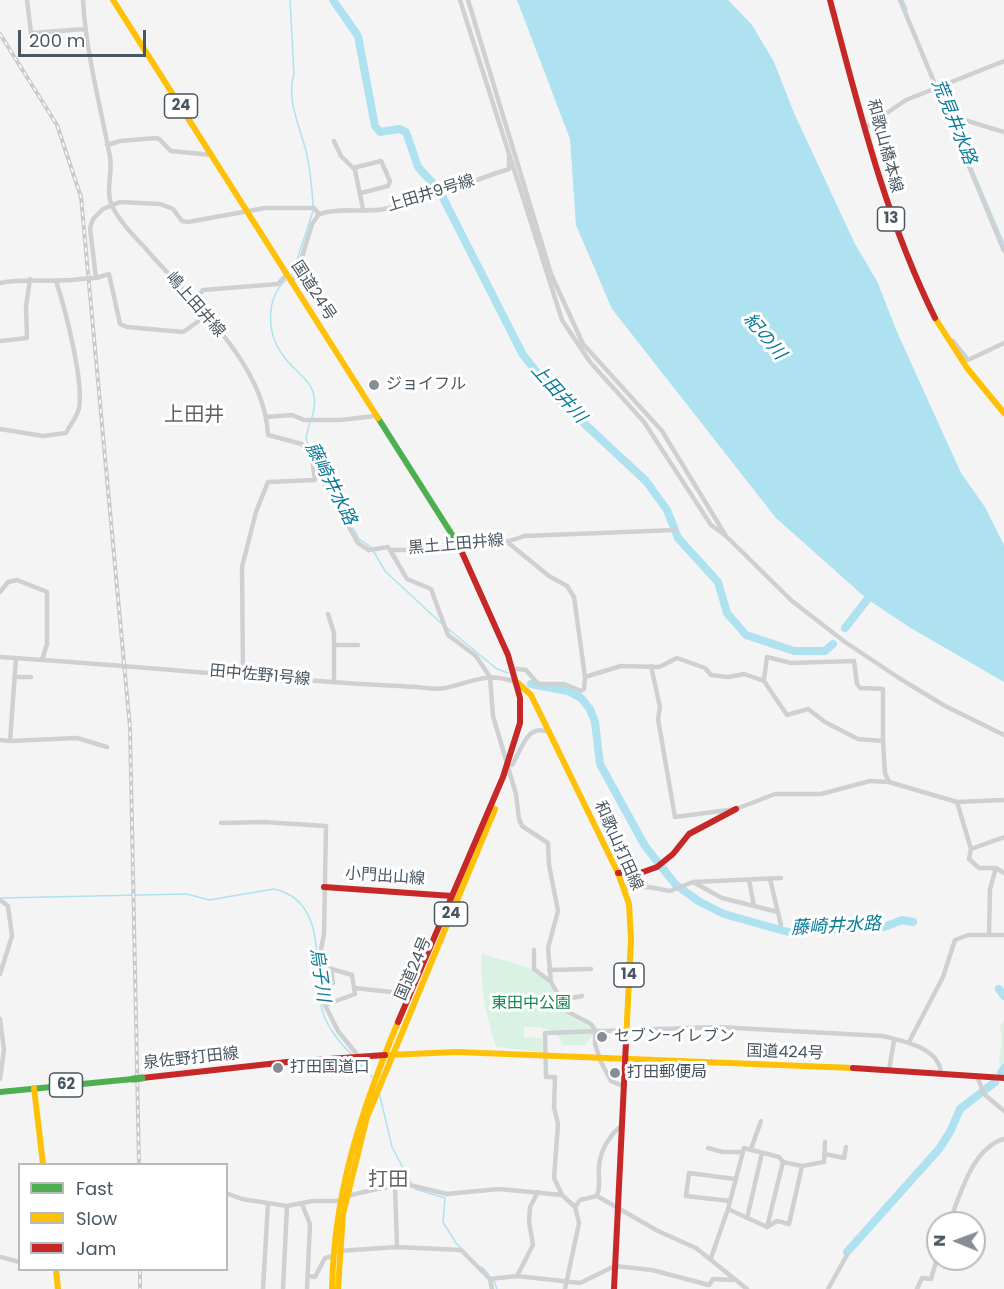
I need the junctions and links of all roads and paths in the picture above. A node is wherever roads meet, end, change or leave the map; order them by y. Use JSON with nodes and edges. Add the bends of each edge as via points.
{"nodes":[{"id":1,"x":27,"y":0,"type":"edge"},
{"id":2,"x":83,"y":0,"type":"edge"},
{"id":3,"x":113,"y":0,"type":"edge"},
{"id":4,"x":460,"y":0,"type":"edge"},
{"id":5,"x":468,"y":0,"type":"edge"},
{"id":6,"x":830,"y":0,"type":"edge"},
{"id":7,"x":900,"y":0,"type":"edge"},
{"id":8,"x":85,"y":29,"type":"junction"},
{"id":9,"x":1004,"y":60,"type":"edge"},
{"id":10,"x":938,"y":89,"type":"junction"},
{"id":11,"x":950,"y":118,"type":"junction"},
{"id":12,"x":865,"y":128,"type":"junction"},
{"id":13,"x":1004,"y":132,"type":"edge"},
{"id":14,"x":334,"y":141,"type":"dead end"},
{"id":15,"x":107,"y":145,"type":"junction"},
{"id":16,"x":509,"y":152,"type":"junction"},
{"id":17,"x":212,"y":155,"type":"junction"},
{"id":18,"x":353,"y":168,"type":"junction"},
{"id":19,"x":361,"y":193,"type":"junction"},
{"id":20,"x":111,"y":205,"type":"junction"},
{"id":21,"x":363,"y":209,"type":"junction"},
{"id":22,"x":248,"y":213,"type":"junction"},
{"id":23,"x":319,"y":214,"type":"junction"},
{"id":24,"x":1004,"y":251,"type":"edge"},
{"id":25,"x":94,"y":278,"type":"junction"},
{"id":26,"x":289,"y":278,"type":"junction"},
{"id":27,"x":30,"y":279,"type":"junction"},
{"id":28,"x":56,"y":281,"type":"junction"},
{"id":29,"x":0,"y":283,"type":"edge"},
{"id":30,"x":201,"y":310,"type":"junction"},
{"id":31,"x":206,"y":316,"type":"junction"},
{"id":32,"x":0,"y":341,"type":"edge"},
{"id":33,"x":947,"y":341,"type":"junction"},
{"id":34,"x":1004,"y":343,"type":"edge"},
{"id":35,"x":1004,"y":413,"type":"edge"},
{"id":36,"x":378,"y":416,"type":"junction"},
{"id":37,"x":266,"y":417,"type":"junction"},
{"id":38,"x":0,"y":429,"type":"edge"},
{"id":39,"x":312,"y":460,"type":"junction"},
{"id":40,"x":673,"y":530,"type":"dead end"},
{"id":41,"x":726,"y":536,"type":"junction"},
{"id":42,"x":506,"y":541,"type":"junction"},
{"id":43,"x":390,"y":550,"type":"junction"},
{"id":44,"x":0,"y":592,"type":"edge"},
{"id":45,"x":484,"y":600,"type":"junction"},
{"id":46,"x":328,"y":614,"type":"dead end"},
{"id":47,"x":335,"y":645,"type":"junction"},
{"id":48,"x":358,"y":645,"type":"dead end"},
{"id":49,"x":0,"y":657,"type":"edge"},
{"id":50,"x":16,"y":658,"type":"junction"},
{"id":51,"x":42,"y":660,"type":"junction"},
{"id":52,"x":651,"y":666,"type":"junction"},
{"id":53,"x":517,"y":669,"type":"junction"},
{"id":54,"x":243,"y":675,"type":"junction"},
{"id":55,"x":15,"y":677,"type":"junction"},
{"id":56,"x":31,"y":677,"type":"dead end"},
{"id":57,"x":490,"y":677,"type":"junction"},
{"id":58,"x":585,"y":677,"type":"junction"},
{"id":59,"x":761,"y":680,"type":"junction"},
{"id":60,"x":334,"y":681,"type":"junction"},
{"id":61,"x":521,"y":685,"type":"junction"},
{"id":62,"x":549,"y":732,"type":"junction"},
{"id":63,"x":1004,"y":735,"type":"edge"},
{"id":64,"x":0,"y":740,"type":"edge"},
{"id":65,"x":10,"y":741,"type":"junction"},
{"id":66,"x":883,"y":741,"type":"junction"},
{"id":67,"x":107,"y":747,"type":"dead end"},
{"id":68,"x":510,"y":765,"type":"junction"},
{"id":69,"x":510,"y":774,"type":"junction"},
{"id":70,"x":890,"y":782,"type":"junction"},
{"id":71,"x":1004,"y":800,"type":"edge"},
{"id":72,"x":957,"y":802,"type":"junction"},
{"id":73,"x":736,"y":809,"type":"junction"},
{"id":74,"x":221,"y":823,"type":"dead end"},
{"id":75,"x":1004,"y":837,"type":"edge"},
{"id":76,"x":971,"y":849,"type":"junction"},
{"id":77,"x":1001,"y":869,"type":"edge"},
{"id":78,"x":618,"y":873,"type":"junction"},
{"id":79,"x":781,"y":878,"type":"dead end"},
{"id":80,"x":770,"y":879,"type":"junction"},
{"id":81,"x":749,"y":880,"type":"junction"},
{"id":82,"x":693,"y":882,"type":"junction"},
{"id":83,"x":324,"y":887,"type":"junction"},
{"id":84,"x":624,"y":888,"type":"junction"},
{"id":85,"x":452,"y":896,"type":"junction"},
{"id":86,"x":1,"y":901,"type":"edge"},
{"id":87,"x":754,"y":906,"type":"junction"},
{"id":88,"x":778,"y":912,"type":"junction"},
{"id":89,"x":781,"y":925,"type":"dead end"},
{"id":90,"x":989,"y":934,"type":"junction"},
{"id":91,"x":1004,"y":935,"type":"edge"},
{"id":92,"x":534,"y":950,"type":"dead end"},
{"id":93,"x":321,"y":966,"type":"junction"},
{"id":94,"x":332,"y":969,"type":"junction"},
{"id":95,"x":591,"y":969,"type":"dead end"},
{"id":96,"x":549,"y":970,"type":"junction"},
{"id":97,"x":0,"y":974,"type":"edge"},
{"id":98,"x":551,"y":982,"type":"junction"},
{"id":99,"x":333,"y":983,"type":"dead end"},
{"id":100,"x":354,"y":988,"type":"junction"},
{"id":101,"x":410,"y":994,"type":"junction"},
{"id":102,"x":582,"y":996,"type":"dead end"},
{"id":103,"x":561,"y":1000,"type":"junction"},
{"id":104,"x":325,"y":1005,"type":"junction"},
{"id":105,"x":0,"y":1019,"type":"edge"},
{"id":106,"x":626,"y":1029,"type":"junction"},
{"id":107,"x":595,"y":1030,"type":"junction"},
{"id":108,"x":894,"y":1041,"type":"junction"},
{"id":109,"x":909,"y":1042,"type":"junction"},
{"id":110,"x":388,"y":1054,"type":"junction"},
{"id":111,"x":546,"y":1056,"type":"junction"},
{"id":112,"x":359,"y":1058,"type":"junction"},
{"id":113,"x":600,"y":1059,"type":"junction"},
{"id":114,"x":625,"y":1060,"type":"junction"},
{"id":115,"x":889,"y":1070,"type":"junction"},
{"id":116,"x":941,"y":1073,"type":"junction"},
{"id":117,"x":977,"y":1076,"type":"junction"},
{"id":118,"x":1004,"y":1078,"type":"edge"},
{"id":119,"x":0,"y":1079,"type":"edge"},
{"id":120,"x":623,"y":1086,"type":"junction"},
{"id":121,"x":34,"y":1088,"type":"junction"},
{"id":122,"x":0,"y":1092,"type":"edge"},
{"id":123,"x":1004,"y":1111,"type":"edge"},
{"id":124,"x":761,"y":1121,"type":"dead end"},
{"id":125,"x":621,"y":1126,"type":"junction"},
{"id":126,"x":1004,"y":1139,"type":"edge"},
{"id":127,"x":825,"y":1142,"type":"dead end"},
{"id":128,"x":846,"y":1147,"type":"dead end"},
{"id":129,"x":708,"y":1148,"type":"dead end"},
{"id":130,"x":751,"y":1149,"type":"junction"},
{"id":131,"x":741,"y":1152,"type":"junction"},
{"id":132,"x":762,"y":1153,"type":"junction"},
{"id":133,"x":825,"y":1154,"type":"junction"},
{"id":134,"x":783,"y":1162,"type":"junction"},
{"id":135,"x":44,"y":1163,"type":"edge"},
{"id":136,"x":802,"y":1166,"type":"junction"},
{"id":137,"x":735,"y":1179,"type":"junction"},
{"id":138,"x":395,"y":1186,"type":"junction"},
{"id":139,"x":538,"y":1191,"type":"junction"},
{"id":140,"x":228,"y":1194,"type":"edge"},
{"id":141,"x":562,"y":1195,"type":"junction"},
{"id":142,"x":597,"y":1196,"type":"junction"},
{"id":143,"x":341,"y":1201,"type":"junction"},
{"id":144,"x":730,"y":1201,"type":"junction"},
{"id":145,"x":268,"y":1203,"type":"junction"},
{"id":146,"x":302,"y":1204,"type":"junction"},
{"id":147,"x":287,"y":1206,"type":"junction"},
{"id":148,"x":575,"y":1207,"type":"junction"},
{"id":149,"x":618,"y":1208,"type":"junction"},
{"id":150,"x":728,"y":1209,"type":"junction"},
{"id":151,"x":954,"y":1211,"type":"edge"},
{"id":152,"x":747,"y":1218,"type":"junction"},
{"id":153,"x":766,"y":1227,"type":"junction"},
{"id":154,"x":397,"y":1247,"type":"junction"},
{"id":155,"x":338,"y":1251,"type":"junction"},
{"id":156,"x":847,"y":1255,"type":"dead end"},
{"id":157,"x":0,"y":1257,"type":"edge"},
{"id":158,"x":331,"y":1257,"type":"junction"},
{"id":159,"x":711,"y":1258,"type":"junction"},
{"id":160,"x":18,"y":1262,"type":"edge"},
{"id":161,"x":615,"y":1266,"type":"junction"},
{"id":162,"x":56,"y":1271,"type":"edge"},
{"id":163,"x":933,"y":1271,"type":"edge"},
{"id":164,"x":308,"y":1276,"type":"junction"},
{"id":165,"x":517,"y":1276,"type":"junction"},
{"id":166,"x":491,"y":1278,"type":"junction"},
{"id":167,"x":733,"y":1280,"type":"junction"},
{"id":168,"x":567,"y":1282,"type":"junction"},
{"id":169,"x":58,"y":1289,"type":"edge"},
{"id":170,"x":263,"y":1289,"type":"edge"},
{"id":171,"x":283,"y":1289,"type":"edge"},
{"id":172,"x":308,"y":1289,"type":"edge"},
{"id":173,"x":332,"y":1289,"type":"edge"},
{"id":174,"x":338,"y":1289,"type":"edge"},
{"id":175,"x":492,"y":1289,"type":"edge"},
{"id":176,"x":565,"y":1289,"type":"edge"},
{"id":177,"x":614,"y":1289,"type":"edge"},
{"id":178,"x":747,"y":1289,"type":"edge"},
{"id":179,"x":828,"y":1289,"type":"edge"},
{"id":180,"x":917,"y":1289,"type":"edge"}],
"edges":[{"from":1,"to":8,"type":"street","via":[[31,33]]},
{"from":2,"to":8,"type":"street"},
{"from":3,"to":17,"type":"main road","name":"国道24号","number":"24"},
{"from":4,"to":16,"type":"street"},
{"from":5,"to":41,"type":"street","via":[[551,274],[567,313],[583,344],[662,431]]},
{"from":6,"to":12,"type":"main road","name":"和歌山橋本線","number":"13"},
{"from":7,"to":10,"type":"street"},
{"from":8,"to":15,"type":"street"},
{"from":9,"to":10,"type":"street"},
{"from":10,"to":11,"type":"street"},
{"from":10,"to":12,"type":"street","via":[[906,100]]},
{"from":11,"to":13,"type":"street"},
{"from":11,"to":24,"type":"street"},
{"from":12,"to":33,"type":"main road","name":"和歌山橋本線","number":"13","via":[[892,225],[909,269]]},
{"from":14,"to":18,"type":"street"},
{"from":15,"to":17,"type":"street","via":[[156,138],[171,151]]},
{"from":15,"to":20,"type":"street"},
{"from":16,"to":21,"type":"street","name":"上田井9号線","via":[[509,169],[384,209]]},
{"from":16,"to":41,"type":"street","via":[[554,297],[570,334],[644,422],[711,525]]},
{"from":17,"to":22,"type":"main road","name":"国道24号","number":"24"},
{"from":18,"to":19,"type":"street"},
{"from":18,"to":19,"type":"street","via":[[381,161],[390,181],[388,186]]},
{"from":19,"to":21,"type":"street"},
{"from":20,"to":22,"type":"street","via":[[166,205],[188,222]]},
{"from":20,"to":25,"type":"street","via":[[96,215],[90,228]]},
{"from":20,"to":30,"type":"street","name":"嶋上田井線"},
{"from":21,"to":23,"type":"street","name":"上田井9号線"},
{"from":22,"to":23,"type":"street","via":[[264,208],[313,208]]},
{"from":22,"to":26,"type":"main road","name":"国道24号","number":"24"},
{"from":23,"to":26,"type":"street","via":[[312,224],[296,277]]},
{"from":25,"to":28,"type":"street","bridge":true},
{"from":25,"to":31,"type":"street","via":[[108,274],[120,324],[127,327],[183,332]]},
{"from":26,"to":30,"type":"street","via":[[279,284],[203,290],[198,296]]},
{"from":26,"to":36,"type":"main road","name":"国道24号","number":"24"},
{"from":27,"to":28,"type":"street"},
{"from":27,"to":29,"type":"street"},
{"from":27,"to":32,"type":"street","via":[[27,339]]},
{"from":28,"to":38,"type":"street","via":[[67,317],[78,384],[78,411],[66,433],[44,436]]},
{"from":30,"to":31,"type":"street","name":"嶋上田井線"},
{"from":31,"to":37,"type":"street","name":"嶋上田井線","via":[[236,353]]},
{"from":33,"to":34,"type":"street","via":[[952,340],[968,360]]},
{"from":33,"to":35,"type":"main road","name":"和歌山橋本線","number":"13"},
{"from":36,"to":37,"type":"street","via":[[311,420],[292,415]]},
{"from":36,"to":45,"type":"main road","name":"国道24号","number":"24","via":[[459,546]]},
{"from":37,"to":39,"type":"street","name":"嶋上田井線","via":[[268,435],[302,444]]},
{"from":39,"to":43,"type":"street","name":"嶋上田井線","via":[[357,540],[373,549]]},
{"from":39,"to":54,"type":"street","via":[[315,480],[268,482],[256,512],[242,567]]},
{"from":40,"to":42,"type":"street","name":"黒土上田井線","via":[[524,536]]},
{"from":41,"to":63,"type":"street","via":[[792,601],[845,642],[945,706]]},
{"from":42,"to":43,"type":"street","name":"黒土上田井線"},
{"from":42,"to":58,"type":"street","via":[[567,586],[574,597]]},
{"from":43,"to":57,"type":"street","name":"黒土上田井線","via":[[407,579],[431,589],[448,635],[476,656]]},
{"from":44,"to":51,"type":"street","via":[[8,582],[16,580],[47,592],[47,644]]},
{"from":45,"to":53,"type":"main road","name":"国道24号","number":"24"},
{"from":45,"to":61,"type":"main road","name":"国道24号","number":"24"},
{"from":46,"to":47,"type":"street"},
{"from":47,"to":48,"type":"street"},
{"from":47,"to":60,"type":"street"},
{"from":49,"to":50,"type":"street","name":"田中佐野1号線"},
{"from":50,"to":51,"type":"street","name":"田中佐野1号線"},
{"from":50,"to":55,"type":"street"},
{"from":51,"to":54,"type":"street","name":"田中佐野1号線"},
{"from":52,"to":58,"type":"street","via":[[621,666]]},
{"from":52,"to":59,"type":"street","via":[[659,667],[677,658],[701,666],[711,675],[744,674]]},
{"from":52,"to":73,"type":"street","via":[[675,817]]},
{"from":53,"to":58,"type":"street","via":[[526,670],[538,684],[564,684],[579,691],[584,689]]},
{"from":53,"to":61,"type":"main road","name":"国道24号","number":"24"},
{"from":54,"to":60,"type":"street","name":"田中佐野1号線"},
{"from":55,"to":56,"type":"street"},
{"from":55,"to":65,"type":"street"},
{"from":57,"to":60,"type":"street","name":"田中佐野1号線","via":[[444,688]]},
{"from":57,"to":61,"type":"street","name":"田中佐野1号線"},
{"from":57,"to":68,"type":"street","via":[[493,716]]},
{"from":59,"to":66,"type":"street","via":[[787,715],[808,709],[858,739]]},
{"from":59,"to":66,"type":"street","via":[[767,657],[791,663],[854,661],[860,688],[883,689]]},
{"from":61,"to":62,"type":"main road","name":"和歌山打田線","number":"14","via":[[531,695]]},
{"from":61,"to":68,"type":"main road","name":"国道24号","number":"24","via":[[526,721]]},
{"from":62,"to":68,"type":"street","via":[[531,732]]},
{"from":62,"to":78,"type":"main road","name":"和歌山打田線","number":"14"},
{"from":64,"to":65,"type":"street"},
{"from":65,"to":67,"type":"street","via":[[77,738]]},
{"from":66,"to":70,"type":"street","via":[[885,773]]},
{"from":68,"to":69,"type":"main road","name":"国道24号","number":"24"},
{"from":68,"to":85,"type":"main road","name":"国道24号","number":"24"},
{"from":69,"to":96,"type":"street","via":[[522,826],[548,843],[558,911],[548,948]]},
{"from":69,"to":110,"type":"main road","name":"国道24号","number":"24"},
{"from":70,"to":72,"type":"street"},
{"from":70,"to":73,"type":"street","via":[[870,781],[821,794],[775,794]]},
{"from":71,"to":72,"type":"street"},
{"from":72,"to":76,"type":"street"},
{"from":73,"to":78,"type":"main road","via":[[689,834],[674,854],[657,867]]},
{"from":74,"to":83,"type":"street","via":[[326,826]]},
{"from":75,"to":76,"type":"street"},
{"from":76,"to":77,"type":"street","via":[[969,859],[974,866]]},
{"from":77,"to":90,"type":"street","via":[[990,889]]},
{"from":78,"to":84,"type":"main road","name":"和歌山打田線","number":"14"},
{"from":79,"to":80,"type":"street"},
{"from":80,"to":81,"type":"street"},
{"from":80,"to":88,"type":"street"},
{"from":81,"to":82,"type":"street"},
{"from":81,"to":87,"type":"street"},
{"from":82,"to":84,"type":"street","via":[[664,891]]},
{"from":82,"to":87,"type":"street","via":[[722,898]]},
{"from":83,"to":85,"type":"main road","name":"小門出山線"},
{"from":83,"to":93,"type":"street","name":"小門出山線"},
{"from":84,"to":106,"type":"main road","name":"和歌山打田線","number":"14","via":[[631,922]]},
{"from":85,"to":101,"type":"main road","name":"国道24号","number":"24"},
{"from":86,"to":97,"type":"street","via":[[8,906],[12,936]]},
{"from":87,"to":88,"type":"street"},
{"from":88,"to":89,"type":"street"},
{"from":90,"to":91,"type":"street"},
{"from":90,"to":109,"type":"street","via":[[955,940],[943,977]]},
{"from":92,"to":98,"type":"street","via":[[534,969]]},
{"from":93,"to":94,"type":"street"},
{"from":93,"to":104,"type":"street","name":"小門出山線"},
{"from":94,"to":99,"type":"street"},
{"from":94,"to":100,"type":"street","via":[[352,975]]},
{"from":95,"to":96,"type":"street"},
{"from":96,"to":98,"type":"street"},
{"from":98,"to":103,"type":"street"},
{"from":100,"to":101,"type":"street"},
{"from":100,"to":104,"type":"street","via":[[355,994]]},
{"from":101,"to":110,"type":"main road","name":"国道24号","number":"24"},
{"from":102,"to":103,"type":"street"},
{"from":103,"to":107,"type":"street","via":[[568,1012]]},
{"from":104,"to":112,"type":"street","via":[[338,1031]]},
{"from":105,"to":119,"type":"street","via":[[4,1050]]},
{"from":106,"to":107,"type":"street"},
{"from":106,"to":108,"type":"street","via":[[806,1030],[883,1036]]},
{"from":106,"to":114,"type":"main road","name":"和歌山打田線","number":"14"},
{"from":107,"to":111,"type":"street","via":[[545,1033]]},
{"from":107,"to":113,"type":"street"},
{"from":108,"to":109,"type":"street"},
{"from":108,"to":115,"type":"street"},
{"from":109,"to":116,"type":"street","via":[[933,1056],[941,1065]]},
{"from":110,"to":111,"type":"main road","name":"国道424号"},
{"from":110,"to":112,"type":"main road","name":"泉佐野打田線","number":"62"},
{"from":110,"to":143,"type":"main road","name":"国道24号","number":"24","via":[[373,1090]]},
{"from":111,"to":113,"type":"main road","name":"国道424号"},
{"from":111,"to":141,"type":"street","via":[[546,1077],[555,1077],[558,1124],[553,1170]]},
{"from":112,"to":121,"type":"main road","name":"泉佐野打田線","number":"62","bridge":true},
{"from":113,"to":114,"type":"main road","name":"国道424号"},
{"from":113,"to":120,"type":"street","via":[[611,1081]]},
{"from":114,"to":115,"type":"main road","name":"国道424号"},
{"from":114,"to":120,"type":"main road","name":"和歌山打田線","number":"14"},
{"from":115,"to":116,"type":"main road","name":"国道424号"},
{"from":116,"to":117,"type":"main road","name":"国道424号"},
{"from":117,"to":118,"type":"main road","name":"国道424号"},
{"from":117,"to":123,"type":"street","via":[[983,1093]]},
{"from":120,"to":125,"type":"main road","name":"和歌山打田線","number":"14"},
{"from":121,"to":122,"type":"main road","name":"泉佐野打田線","number":"62"},
{"from":121,"to":135,"type":"main road"},
{"from":124,"to":130,"type":"street"},
{"from":125,"to":142,"type":"street","via":[[603,1150]]},
{"from":125,"to":149,"type":"main road","name":"和歌山打田線","number":"14"},
{"from":126,"to":151,"type":"street","via":[[988,1148],[974,1165]]},
{"from":127,"to":133,"type":"street"},
{"from":128,"to":133,"type":"street","via":[[844,1158]]},
{"from":129,"to":131,"type":"street"},
{"from":130,"to":131,"type":"street"},
{"from":130,"to":132,"type":"street"},
{"from":131,"to":137,"type":"street"},
{"from":132,"to":134,"type":"street","via":[[779,1157]]},
{"from":132,"to":152,"type":"street"},
{"from":133,"to":136,"type":"street","via":[[824,1162]]},
{"from":134,"to":136,"type":"street"},
{"from":134,"to":153,"type":"street"},
{"from":136,"to":153,"type":"street","via":[[789,1224],[779,1221]]},
{"from":137,"to":144,"type":"street"},
{"from":137,"to":144,"type":"street","via":[[689,1173],[687,1180],[686,1196]]},
{"from":138,"to":139,"type":"street","via":[[412,1185],[447,1194],[499,1189]]},
{"from":138,"to":143,"type":"street","via":[[348,1194]]},
{"from":138,"to":154,"type":"street"},
{"from":139,"to":141,"type":"street"},
{"from":139,"to":165,"type":"street","via":[[530,1207],[533,1245]]},
{"from":140,"to":145,"type":"street"},
{"from":141,"to":148,"type":"street"},
{"from":142,"to":148,"type":"street","via":[[580,1200]]},
{"from":142,"to":149,"type":"street"},
{"from":143,"to":146,"type":"street"},
{"from":143,"to":155,"type":"main road","name":"国道24号","number":"24"},
{"from":143,"to":158,"type":"main road","name":"国道24号","number":"24"},
{"from":144,"to":150,"type":"street"},
{"from":145,"to":147,"type":"street"},
{"from":145,"to":170,"type":"street"},
{"from":146,"to":147,"type":"street"},
{"from":146,"to":164,"type":"street","via":[[310,1224]]},
{"from":147,"to":171,"type":"street"},
{"from":148,"to":168,"type":"street","via":[[579,1223]]},
{"from":149,"to":159,"type":"street"},
{"from":149,"to":161,"type":"main road","name":"和歌山打田線","number":"14"},
{"from":150,"to":152,"type":"street"},
{"from":150,"to":159,"type":"street"},
{"from":152,"to":153,"type":"street"},
{"from":154,"to":155,"type":"street"},
{"from":154,"to":166,"type":"street","via":[[461,1251]]},
{"from":155,"to":158,"type":"street"},
{"from":155,"to":174,"type":"main road","name":"国道24号","number":"24"},
{"from":156,"to":179,"type":"street"},
{"from":157,"to":160,"type":"street"},
{"from":158,"to":164,"type":"street","via":[[326,1258],[315,1276]]},
{"from":158,"to":173,"type":"main road","name":"国道24号","number":"24"},
{"from":159,"to":167,"type":"street"},
{"from":161,"to":167,"type":"street","via":[[652,1270],[709,1285],[713,1279]]},
{"from":161,"to":168,"type":"street","via":[[589,1281]]},
{"from":161,"to":177,"type":"main road","name":"和歌山打田線","number":"14"},
{"from":162,"to":169,"type":"main road"},
{"from":163,"to":180,"type":"street","via":[[931,1279],[922,1278]]},
{"from":164,"to":172,"type":"street"},
{"from":165,"to":166,"type":"street"},
{"from":165,"to":168,"type":"street"},
{"from":166,"to":175,"type":"street"},
{"from":167,"to":178,"type":"street"},
{"from":168,"to":176,"type":"street"}]}
